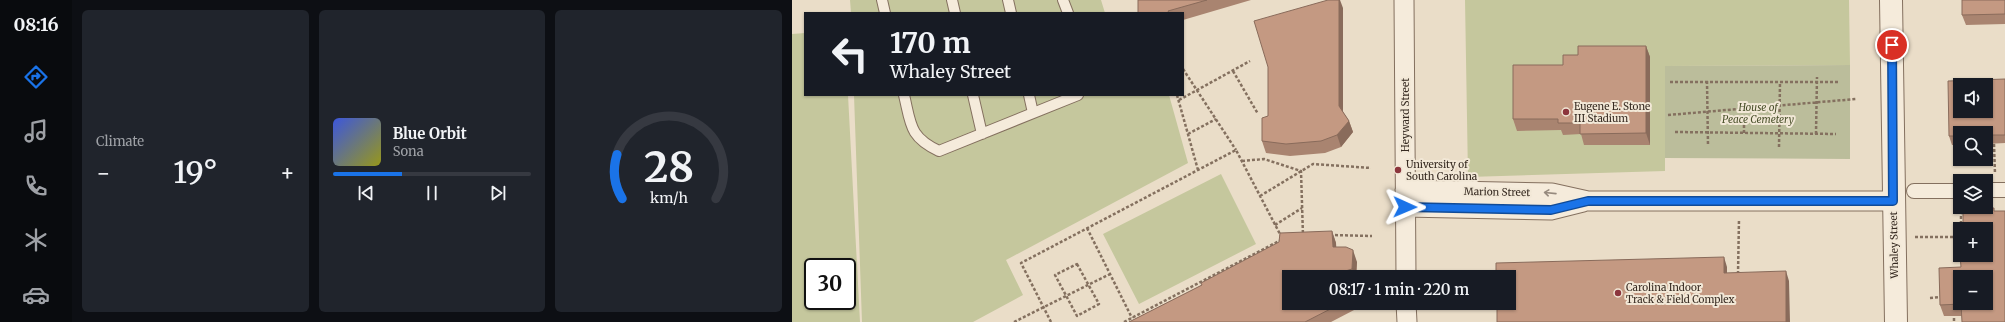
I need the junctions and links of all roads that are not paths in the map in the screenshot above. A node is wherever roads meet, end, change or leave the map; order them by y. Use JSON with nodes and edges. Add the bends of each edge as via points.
{"nodes":[{"id":1,"x":882,"y":0,"type":"edge"},
{"id":2,"x":952,"y":0,"type":"edge"},
{"id":3,"x":1008,"y":0,"type":"edge"},
{"id":4,"x":1063,"y":0,"type":"edge"},
{"id":5,"x":1404,"y":0,"type":"edge"},
{"id":6,"x":1891,"y":0,"type":"edge"},
{"id":7,"x":885,"y":12,"type":"edge"},
{"id":8,"x":955,"y":12,"type":"edge"},
{"id":9,"x":1011,"y":12,"type":"edge"},
{"id":10,"x":1068,"y":12,"type":"edge"},
{"id":11,"x":904,"y":96,"type":"edge"},
{"id":12,"x":973,"y":96,"type":"edge"},
{"id":13,"x":1029,"y":96,"type":"edge"},
{"id":14,"x":1076,"y":96,"type":"edge"},
{"id":15,"x":1033,"y":113,"type":"junction"},
{"id":16,"x":982,"y":134,"type":"junction"},
{"id":17,"x":1914,"y":191,"type":"dead end"},
{"id":18,"x":1953,"y":191,"type":"edge"},
{"id":19,"x":1405,"y":199,"type":"junction"},
{"id":20,"x":1893,"y":201,"type":"junction"},
{"id":21,"x":1406,"y":270,"type":"edge"},
{"id":22,"x":1406,"y":310,"type":"edge"},
{"id":23,"x":1407,"y":322,"type":"edge"},
{"id":24,"x":1896,"y":322,"type":"edge"}],
"edges":[{"from":1,"to":7,"type":"lane"},
{"from":2,"to":8,"type":"lane"},
{"from":3,"to":9,"type":"lane"},
{"from":4,"to":10,"type":"lane"},
{"from":5,"to":19,"type":"street","name":"Heyward Street"},
{"from":6,"to":20,"type":"street","name":"Whaley Street"},
{"from":11,"to":16,"type":"lane","via":[[912,130],[924,144],[939,151]]},
{"from":12,"to":16,"type":"lane"},
{"from":13,"to":15,"type":"lane"},
{"from":14,"to":15,"type":"lane"},
{"from":15,"to":16,"type":"lane"},
{"from":17,"to":18,"type":"street"},
{"from":19,"to":20,"type":"street","name":"Marion Street","via":[[1552,193],[1588,201]]},
{"from":19,"to":21,"type":"street","name":"Heyward Street"},
{"from":20,"to":24,"type":"street","name":"Whaley Street"},
{"from":22,"to":23,"type":"street"}]}
